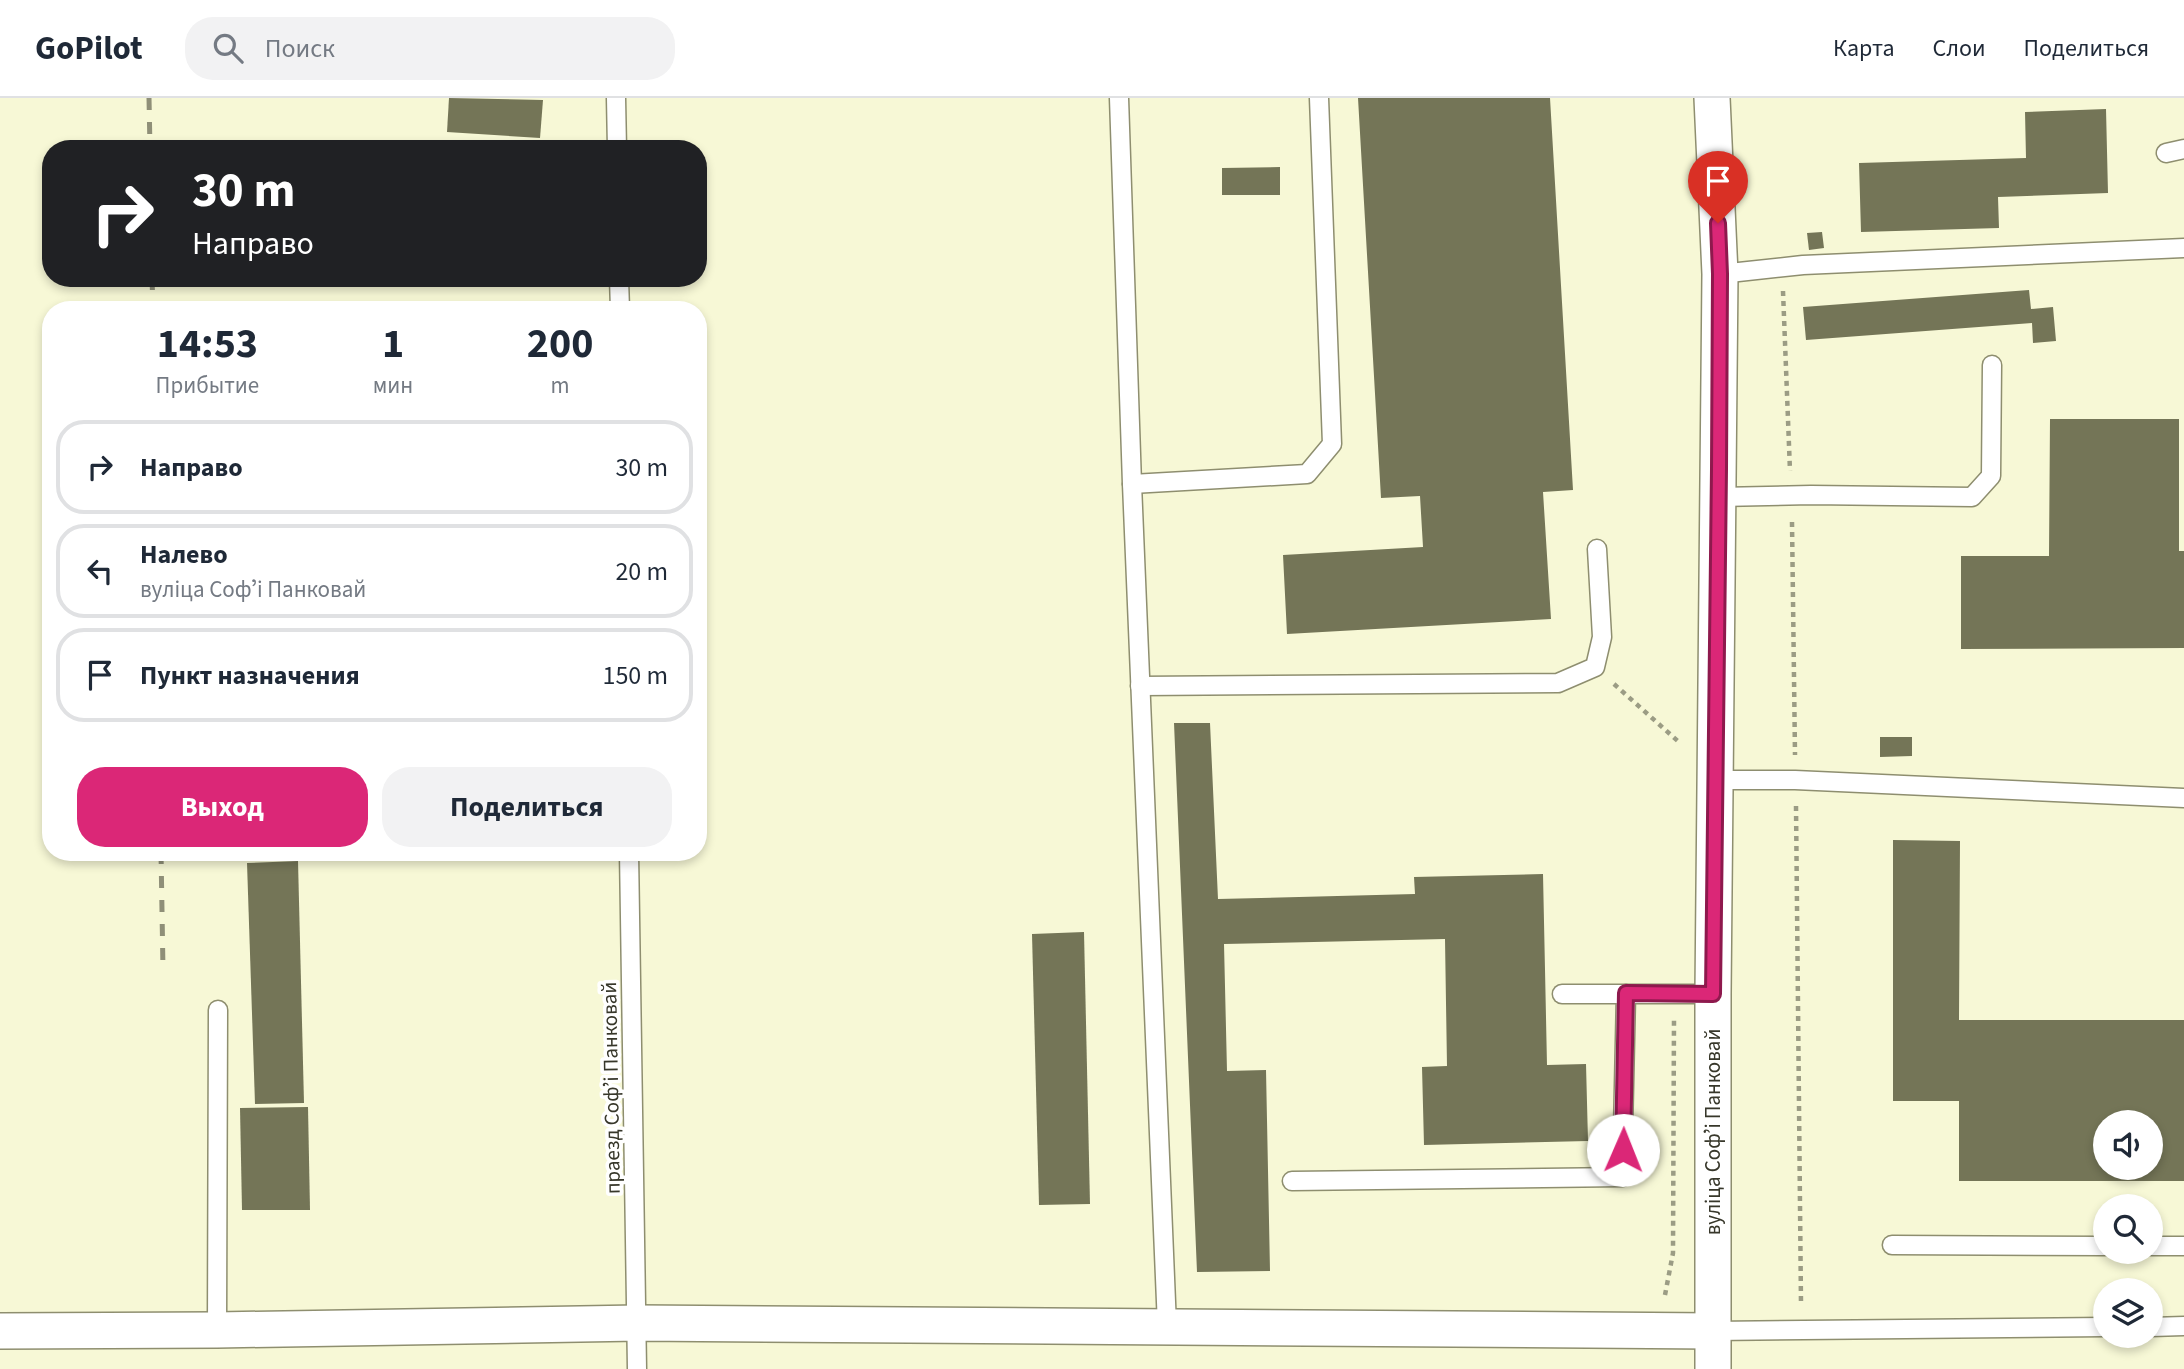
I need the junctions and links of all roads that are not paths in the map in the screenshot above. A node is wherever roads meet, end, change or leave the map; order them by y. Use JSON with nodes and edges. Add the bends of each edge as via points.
{"nodes":[{"id":1,"x":616,"y":98,"type":"edge"},
{"id":2,"x":1119,"y":98,"type":"edge"},
{"id":3,"x":1319,"y":98,"type":"edge"},
{"id":4,"x":1712,"y":98,"type":"edge"},
{"id":5,"x":617,"y":140,"type":"edge"},
{"id":6,"x":2184,"y":149,"type":"edge"},
{"id":7,"x":2166,"y":153,"type":"dead end"},
{"id":8,"x":2184,"y":248,"type":"edge"},
{"id":9,"x":1720,"y":274,"type":"junction"},
{"id":10,"x":1992,"y":365,"type":"dead end"},
{"id":11,"x":1132,"y":484,"type":"junction"},
{"id":12,"x":1719,"y":496,"type":"junction"},
{"id":13,"x":1597,"y":549,"type":"dead end"},
{"id":14,"x":1140,"y":686,"type":"junction"},
{"id":15,"x":1716,"y":780,"type":"junction"},
{"id":16,"x":2184,"y":798,"type":"edge"},
{"id":17,"x":629,"y":861,"type":"edge"},
{"id":18,"x":1626,"y":993,"type":"junction"},
{"id":19,"x":1562,"y":994,"type":"dead end"},
{"id":20,"x":1713,"y":994,"type":"junction"},
{"id":21,"x":218,"y":1010,"type":"dead end"},
{"id":22,"x":1292,"y":1181,"type":"dead end"},
{"id":23,"x":1892,"y":1245,"type":"dead end"},
{"id":24,"x":2093,"y":1246,"type":"edge"},
{"id":25,"x":2163,"y":1246,"type":"edge"},
{"id":26,"x":2184,"y":1246,"type":"edge"},
{"id":27,"x":638,"y":1323,"type":"junction"},
{"id":28,"x":1167,"y":1326,"type":"junction"},
{"id":29,"x":2163,"y":1326,"type":"edge"},
{"id":30,"x":2184,"y":1326,"type":"edge"},
{"id":31,"x":2093,"y":1327,"type":"edge"},
{"id":32,"x":217,"y":1330,"type":"junction"},
{"id":33,"x":0,"y":1331,"type":"edge"},
{"id":34,"x":1713,"y":1331,"type":"junction"},
{"id":35,"x":637,"y":1369,"type":"edge"},
{"id":36,"x":1713,"y":1369,"type":"edge"}],
"edges":[{"from":1,"to":5,"type":"lane"},
{"from":2,"to":11,"type":"lane"},
{"from":3,"to":11,"type":"lane","via":[[1332,444],[1307,474]]},
{"from":4,"to":9,"type":"street","name":"вуліца Софʼі Панковай"},
{"from":6,"to":7,"type":"lane"},
{"from":8,"to":9,"type":"lane","via":[[1802,265]]},
{"from":9,"to":12,"type":"street","name":"вуліца Софʼі Панковай"},
{"from":10,"to":12,"type":"lane","via":[[1991,476],[1972,497]]},
{"from":11,"to":14,"type":"lane"},
{"from":12,"to":15,"type":"street","name":"вуліца Софʼі Панковай"},
{"from":13,"to":14,"type":"lane","via":[[1602,637],[1595,667],[1558,683]]},
{"from":14,"to":28,"type":"lane"},
{"from":15,"to":16,"type":"lane"},
{"from":15,"to":20,"type":"street","name":"вуліца Софʼі Панковай"},
{"from":17,"to":27,"type":"lane","name":"праезд Софʼі Панковай"},
{"from":18,"to":19,"type":"lane"},
{"from":18,"to":20,"type":"lane"},
{"from":18,"to":22,"type":"lane","via":[[1622,1177]]},
{"from":20,"to":34,"type":"street","name":"вуліца Софʼі Панковай"},
{"from":21,"to":32,"type":"lane"},
{"from":23,"to":24,"type":"lane"},
{"from":25,"to":26,"type":"lane"},
{"from":27,"to":28,"type":"street"},
{"from":27,"to":32,"type":"street"},
{"from":27,"to":35,"type":"lane","name":"праезд Софʼі Панковай"},
{"from":28,"to":34,"type":"street"},
{"from":29,"to":30,"type":"lane"},
{"from":31,"to":34,"type":"lane"},
{"from":32,"to":33,"type":"street"},
{"from":34,"to":36,"type":"street","name":"вуліца Софʼі Панковай"}]}
